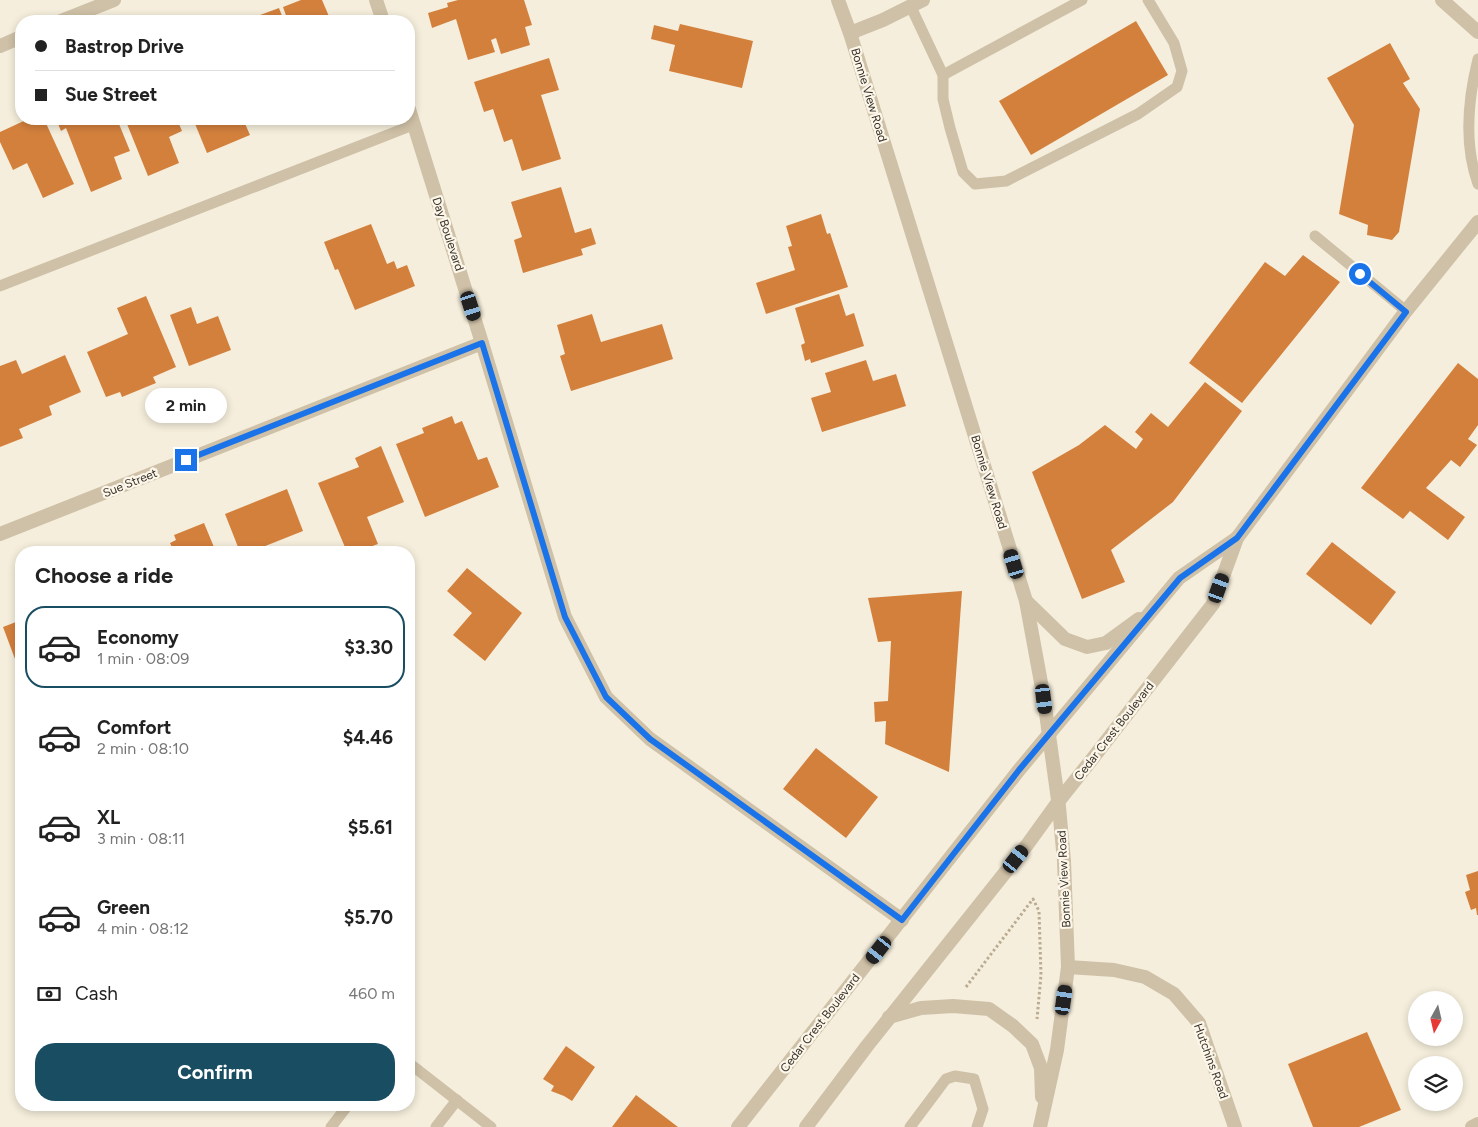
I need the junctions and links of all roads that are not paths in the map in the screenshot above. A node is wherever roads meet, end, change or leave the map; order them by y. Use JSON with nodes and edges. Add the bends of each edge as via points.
{"nodes":[{"id":1,"x":114,"y":0,"type":"edge"},
{"id":2,"x":376,"y":0,"type":"edge"},
{"id":3,"x":838,"y":0,"type":"edge"},
{"id":4,"x":1082,"y":0,"type":"edge"},
{"id":5,"x":1148,"y":0,"type":"edge"},
{"id":6,"x":1442,"y":0,"type":"edge"},
{"id":7,"x":917,"y":3,"type":"edge"},
{"id":8,"x":76,"y":15,"type":"edge"},
{"id":9,"x":381,"y":15,"type":"edge"},
{"id":10,"x":1478,"y":32,"type":"edge"},
{"id":11,"x":850,"y":33,"type":"junction"},
{"id":12,"x":15,"y":40,"type":"edge"},
{"id":13,"x":0,"y":46,"type":"edge"},
{"id":14,"x":1478,"y":59,"type":"edge"},
{"id":15,"x":943,"y":76,"type":"junction"},
{"id":16,"x":413,"y":125,"type":"joint"},
{"id":17,"x":1478,"y":184,"type":"edge"},
{"id":18,"x":1478,"y":222,"type":"edge"},
{"id":19,"x":1314,"y":236,"type":"dead end"},
{"id":20,"x":0,"y":286,"type":"edge"},
{"id":21,"x":1406,"y":312,"type":"junction"},
{"id":22,"x":482,"y":343,"type":"junction"},
{"id":23,"x":0,"y":534,"type":"edge"},
{"id":24,"x":1237,"y":538,"type":"junction"},
{"id":25,"x":1026,"y":601,"type":"junction"},
{"id":26,"x":1154,"y":609,"type":"junction"},
{"id":27,"x":1049,"y":736,"type":"junction"},
{"id":28,"x":1058,"y":802,"type":"junction"},
{"id":29,"x":902,"y":920,"type":"junction"},
{"id":30,"x":1068,"y":967,"type":"junction"},
{"id":31,"x":889,"y":1017,"type":"junction"},
{"id":32,"x":415,"y":1068,"type":"edge"},
{"id":33,"x":457,"y":1100,"type":"junction"},
{"id":34,"x":343,"y":1111,"type":"edge"},
{"id":35,"x":1042,"y":1121,"type":"edge"},
{"id":36,"x":1478,"y":1124,"type":"edge"},
{"id":37,"x":331,"y":1127,"type":"edge"},
{"id":38,"x":436,"y":1127,"type":"edge"},
{"id":39,"x":491,"y":1127,"type":"edge"},
{"id":40,"x":738,"y":1127,"type":"edge"},
{"id":41,"x":806,"y":1127,"type":"edge"},
{"id":42,"x":910,"y":1127,"type":"edge"},
{"id":43,"x":976,"y":1127,"type":"edge"},
{"id":44,"x":1235,"y":1127,"type":"edge"},
{"id":45,"x":1472,"y":1127,"type":"edge"}],
"edges":[{"from":1,"to":8,"type":"street"},
{"from":2,"to":9,"type":"street"},
{"from":3,"to":11,"type":"street","name":"Bonnie View Road"},
{"from":4,"to":15,"type":"lane"},
{"from":5,"to":15,"type":"lane","via":[[1174,43],[1182,71],[1177,87],[1138,114],[1006,181],[975,184],[963,172],[943,99]]},
{"from":6,"to":10,"type":"street"},
{"from":7,"to":11,"type":"street"},
{"from":7,"to":15,"type":"lane"},
{"from":11,"to":25,"type":"street","name":"Bonnie View Road"},
{"from":12,"to":13,"type":"street"},
{"from":14,"to":17,"type":"lane","via":[[1472,82],[1469,144]]},
{"from":16,"to":20,"type":"lane"},
{"from":16,"to":22,"type":"street","name":"Day Boulevard"},
{"from":18,"to":21,"type":"street","name":"Cedar Crest Boulevard"},
{"from":19,"to":21,"type":"lane"},
{"from":21,"to":24,"type":"street","name":"Cedar Crest Boulevard"},
{"from":22,"to":23,"type":"street","name":"Sue Street"},
{"from":22,"to":29,"type":"street","name":"Day Boulevard","via":[[565,617],[606,697],[650,739]]},
{"from":24,"to":26,"type":"street","name":"Cedar Crest Boulevard","via":[[1180,578]]},
{"from":24,"to":28,"type":"street","name":"Cedar Crest Boulevard","via":[[1213,604]]},
{"from":25,"to":26,"type":"street","via":[[1065,639],[1087,647],[1106,643]]},
{"from":25,"to":27,"type":"street","name":"Bonnie View Road"},
{"from":26,"to":27,"type":"street","name":"Cedar Crest Boulevard"},
{"from":27,"to":28,"type":"street","name":"Bonnie View Road"},
{"from":27,"to":29,"type":"street","name":"Cedar Crest Boulevard"},
{"from":28,"to":30,"type":"street","name":"Bonnie View Road"},
{"from":28,"to":31,"type":"street","name":"Cedar Crest Boulevard"},
{"from":29,"to":40,"type":"street","name":"Cedar Crest Boulevard"},
{"from":30,"to":35,"type":"street","name":"Bonnie View Road","via":[[1057,1050]]},
{"from":30,"to":44,"type":"street","name":"Hutchins Road","via":[[1114,970],[1145,977],[1174,994],[1199,1023]]},
{"from":31,"to":35,"type":"street","via":[[921,1008],[953,1006],[989,1010],[1013,1026],[1032,1044],[1041,1068]]},
{"from":31,"to":41,"type":"street","name":"Cedar Crest Boulevard"},
{"from":32,"to":33,"type":"lane"},
{"from":33,"to":38,"type":"lane"},
{"from":33,"to":39,"type":"lane"},
{"from":34,"to":37,"type":"lane"},
{"from":36,"to":45,"type":"street"},
{"from":42,"to":43,"type":"lane","via":[[946,1079],[955,1076],[974,1079],[983,1108]]}]}
